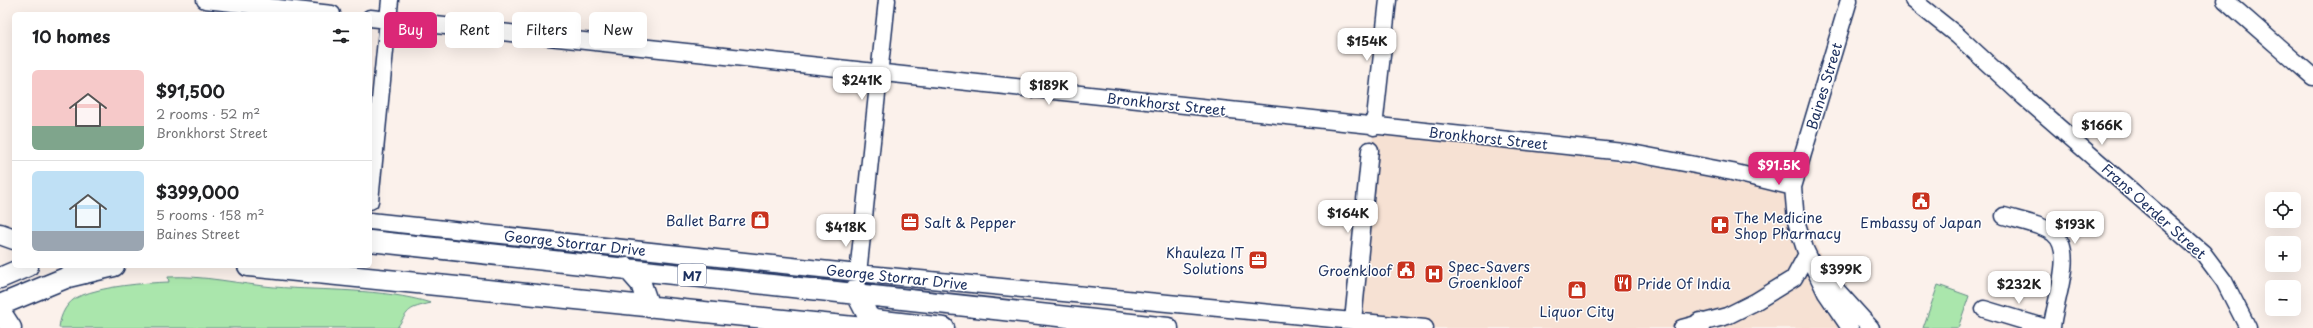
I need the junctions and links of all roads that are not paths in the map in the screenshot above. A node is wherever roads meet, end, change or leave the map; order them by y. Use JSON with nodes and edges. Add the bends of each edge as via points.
{"nodes":[{"id":1,"x":205,"y":0,"type":"edge"},
{"id":2,"x":390,"y":0,"type":"edge"},
{"id":3,"x":887,"y":0,"type":"edge"},
{"id":4,"x":1388,"y":0,"type":"edge"},
{"id":5,"x":1850,"y":0,"type":"edge"},
{"id":6,"x":1913,"y":0,"type":"edge"},
{"id":7,"x":2225,"y":0,"type":"edge"},
{"id":8,"x":314,"y":12,"type":"edge"},
{"id":9,"x":389,"y":12,"type":"edge"},
{"id":10,"x":372,"y":18,"type":"edge"},
{"id":11,"x":384,"y":20,"type":"edge"},
{"id":12,"x":437,"y":25,"type":"edge"},
{"id":13,"x":385,"y":48,"type":"edge"},
{"id":14,"x":880,"y":73,"type":"junction"},
{"id":15,"x":2313,"y":76,"type":"edge"},
{"id":16,"x":1374,"y":126,"type":"junction"},
{"id":17,"x":1370,"y":150,"type":"dead end"},
{"id":18,"x":372,"y":181,"type":"edge"},
{"id":19,"x":1793,"y":187,"type":"junction"},
{"id":20,"x":2004,"y":216,"type":"dead end"},
{"id":21,"x":372,"y":221,"type":"edge"},
{"id":22,"x":0,"y":234,"type":"edge"},
{"id":23,"x":12,"y":238,"type":"edge"},
{"id":24,"x":372,"y":241,"type":"edge"},
{"id":25,"x":1810,"y":259,"type":"junction"},
{"id":26,"x":23,"y":268,"type":"edge"},
{"id":27,"x":106,"y":268,"type":"edge"},
{"id":28,"x":268,"y":268,"type":"edge"},
{"id":29,"x":627,"y":268,"type":"junction"},
{"id":30,"x":674,"y":273,"type":"junction"},
{"id":31,"x":858,"y":273,"type":"junction"},
{"id":32,"x":0,"y":278,"type":"edge"},
{"id":33,"x":856,"y":293,"type":"junction"},
{"id":34,"x":0,"y":305,"type":"edge"},
{"id":35,"x":649,"y":307,"type":"junction"},
{"id":36,"x":1984,"y":309,"type":"dead end"},
{"id":37,"x":0,"y":311,"type":"edge"},
{"id":38,"x":1353,"y":321,"type":"junction"},
{"id":39,"x":829,"y":324,"type":"junction"},
{"id":40,"x":1694,"y":326,"type":"edge"},
{"id":41,"x":11,"y":328,"type":"edge"},
{"id":42,"x":864,"y":328,"type":"edge"},
{"id":43,"x":944,"y":328,"type":"edge"},
{"id":44,"x":1167,"y":328,"type":"edge"},
{"id":45,"x":1425,"y":328,"type":"edge"},
{"id":46,"x":1850,"y":328,"type":"edge"},
{"id":47,"x":1871,"y":328,"type":"edge"},
{"id":48,"x":2047,"y":328,"type":"edge"},
{"id":49,"x":2052,"y":328,"type":"edge"},
{"id":50,"x":2248,"y":328,"type":"edge"}],
"edges":[{"from":1,"to":8,"type":"street"},
{"from":2,"to":9,"type":"street"},
{"from":3,"to":14,"type":"street"},
{"from":4,"to":16,"type":"street"},
{"from":5,"to":19,"type":"street","name":"Baines Street"},
{"from":6,"to":50,"type":"street","name":"Frans Oerder Street","via":[[1958,36],[2203,253],[2224,281]]},
{"from":7,"to":15,"type":"street"},
{"from":10,"to":11,"type":"street","name":"Bronkhorst Street"},
{"from":12,"to":14,"type":"street","name":"Bronkhorst Street"},
{"from":13,"to":18,"type":"street"},
{"from":14,"to":16,"type":"street","name":"Bronkhorst Street"},
{"from":14,"to":31,"type":"street"},
{"from":16,"to":19,"type":"street","name":"Bronkhorst Street","via":[[1632,153],[1732,172]]},
{"from":17,"to":38,"type":"street"},
{"from":19,"to":25,"type":"street","name":"Baines Street","via":[[1796,221]]},
{"from":20,"to":49,"type":"street","via":[[2052,232],[2059,238],[2064,272]]},
{"from":21,"to":31,"type":"street","name":"George Storrar Drive"},
{"from":22,"to":23,"type":"main road"},
{"from":24,"to":29,"type":"main road","name":"George Storrar Drive","number":"M7"},
{"from":25,"to":40,"type":"street","via":[[1791,280],[1752,304],[1727,316]]},
{"from":25,"to":46,"type":"street","name":"Baines Street","via":[[1826,293]]},
{"from":25,"to":47,"type":"street","name":"Baines Street"},
{"from":26,"to":32,"type":"main road"},
{"from":27,"to":34,"type":"main road","via":[[68,277]]},
{"from":28,"to":35,"type":"main road"},
{"from":29,"to":30,"type":"main road","name":"George Storrar Drive","number":"M7"},
{"from":29,"to":35,"type":"main road","via":[[641,284]]},
{"from":30,"to":33,"type":"main road","name":"George Storrar Drive","number":"M7"},
{"from":30,"to":35,"type":"main road","via":[[658,284]]},
{"from":31,"to":33,"type":"street"},
{"from":31,"to":38,"type":"street","name":"George Storrar Drive"},
{"from":33,"to":39,"type":"main road","via":[[846,314]]},
{"from":33,"to":43,"type":"main road","via":[[868,316],[874,320]]},
{"from":33,"to":44,"type":"main road","name":"George Storrar Drive","number":"M7"},
{"from":35,"to":39,"type":"main road"},
{"from":36,"to":48,"type":"street"},
{"from":37,"to":41,"type":"main road"},
{"from":38,"to":45,"type":"street","name":"George Storrar Drive"},
{"from":39,"to":42,"type":"main road"}]}
